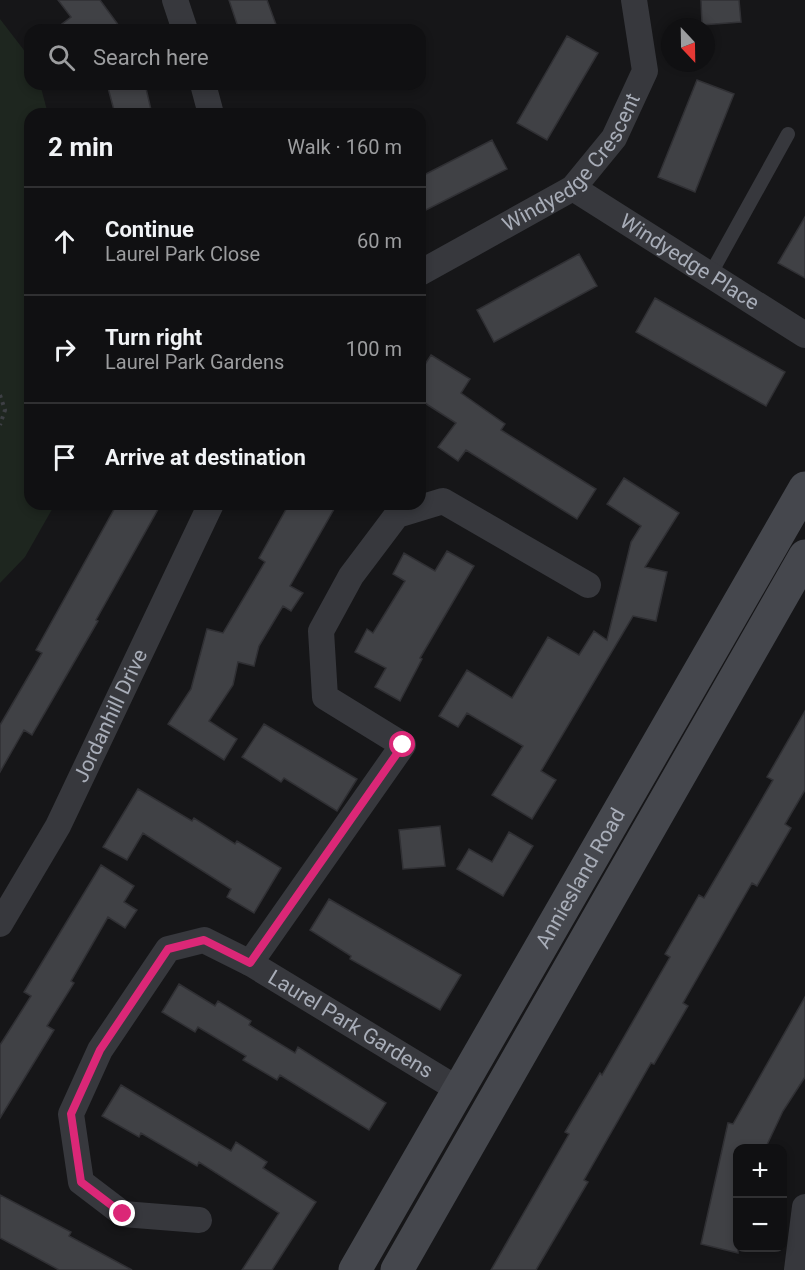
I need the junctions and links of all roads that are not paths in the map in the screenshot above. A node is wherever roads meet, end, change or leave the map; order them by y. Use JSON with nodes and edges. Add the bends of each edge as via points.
{"nodes":[{"id":1,"x":175,"y":0,"type":"edge"},
{"id":2,"x":634,"y":0,"type":"edge"},
{"id":3,"x":183,"y":24,"type":"edge"},
{"id":4,"x":205,"y":90,"type":"edge"},
{"id":5,"x":209,"y":108,"type":"edge"},
{"id":6,"x":788,"y":134,"type":"dead end"},
{"id":7,"x":573,"y":188,"type":"junction"},
{"id":8,"x":426,"y":270,"type":"edge"},
{"id":9,"x":710,"y":275,"type":"junction"},
{"id":10,"x":805,"y":335,"type":"edge"},
{"id":11,"x":805,"y":488,"type":"edge"},
{"id":12,"x":426,"y":506,"type":"edge"},
{"id":13,"x":208,"y":510,"type":"edge"},
{"id":14,"x":413,"y":510,"type":"edge"},
{"id":15,"x":805,"y":556,"type":"edge"},
{"id":16,"x":588,"y":585,"type":"dead end"},
{"id":17,"x":584,"y":872,"type":"junction"},
{"id":18,"x":616,"y":886,"type":"junction"},
{"id":19,"x":0,"y":924,"type":"edge"},
{"id":20,"x":250,"y":963,"type":"junction"},
{"id":21,"x":459,"y":1090,"type":"junction"},
{"id":22,"x":805,"y":1207,"type":"edge"},
{"id":23,"x":199,"y":1220,"type":"dead end"},
{"id":24,"x":355,"y":1270,"type":"edge"},
{"id":25,"x":397,"y":1270,"type":"edge"},
{"id":26,"x":797,"y":1270,"type":"edge"}],
"edges":[{"from":1,"to":3,"type":"street"},
{"from":2,"to":7,"type":"street","name":"Windyedge Crescent","via":[[645,72],[614,138]]},
{"from":4,"to":5,"type":"street"},
{"from":6,"to":9,"type":"lane"},
{"from":7,"to":8,"type":"street","name":"Windyedge Crescent"},
{"from":7,"to":9,"type":"street","name":"Windyedge Place"},
{"from":9,"to":10,"type":"street","name":"Windyedge Place"},
{"from":11,"to":17,"type":"street","name":"Anniesland Road"},
{"from":12,"to":16,"type":"street","via":[[443,501]]},
{"from":13,"to":19,"type":"street","name":"Jordanhill Drive","via":[[58,826]]},
{"from":14,"to":20,"type":"street","via":[[397,515],[351,576],[321,631],[324,697],[403,745]]},
{"from":15,"to":18,"type":"street","name":"Anniesland Road"},
{"from":17,"to":18,"type":"street"},
{"from":17,"to":21,"type":"street","name":"Anniesland Road"},
{"from":18,"to":25,"type":"street","name":"Anniesland Road"},
{"from":20,"to":21,"type":"street","name":"Laurel Park Gardens"},
{"from":20,"to":23,"type":"street","name":"Laurel Park Gardens","via":[[204,940],[168,949],[100,1050],[71,1114],[81,1182],[123,1214]]},
{"from":21,"to":24,"type":"street","name":"Anniesland Road"},
{"from":22,"to":26,"type":"street"}]}
